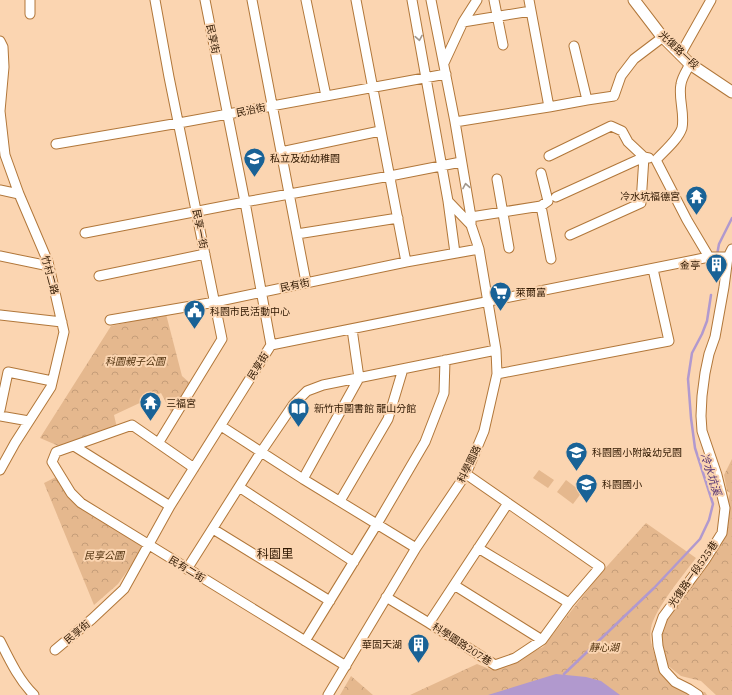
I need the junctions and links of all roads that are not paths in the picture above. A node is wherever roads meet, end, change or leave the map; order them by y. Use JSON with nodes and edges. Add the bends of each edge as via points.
{"nodes":[{"id":1,"x":30,"y":0,"type":"edge"},
{"id":2,"x":155,"y":0,"type":"edge"},
{"id":3,"x":205,"y":0,"type":"edge"},
{"id":4,"x":252,"y":0,"type":"edge"},
{"id":5,"x":306,"y":0,"type":"edge"},
{"id":6,"x":356,"y":0,"type":"edge"},
{"id":7,"x":412,"y":0,"type":"edge"},
{"id":8,"x":431,"y":0,"type":"edge"},
{"id":9,"x":477,"y":0,"type":"edge"},
{"id":10,"x":494,"y":0,"type":"edge"},
{"id":11,"x":529,"y":0,"type":"edge"},
{"id":12,"x":634,"y":0,"type":"edge"},
{"id":13,"x":710,"y":0,"type":"edge"},
{"id":14,"x":531,"y":11,"type":"junction"},
{"id":15,"x":30,"y":14,"type":"dead end"},
{"id":16,"x":497,"y":16,"type":"junction"},
{"id":17,"x":463,"y":22,"type":"junction"},
{"id":18,"x":663,"y":37,"type":"junction"},
{"id":19,"x":1,"y":44,"type":"edge"},
{"id":20,"x":503,"y":45,"type":"dead end"},
{"id":21,"x":574,"y":46,"type":"dead end"},
{"id":22,"x":680,"y":55,"type":"junction"},
{"id":23,"x":444,"y":64,"type":"junction"},
{"id":24,"x":690,"y":64,"type":"junction"},
{"id":25,"x":446,"y":74,"type":"junction"},
{"id":26,"x":426,"y":78,"type":"junction"},
{"id":27,"x":373,"y":88,"type":"junction"},
{"id":28,"x":732,"y":92,"type":"edge"},
{"id":29,"x":326,"y":96,"type":"junction"},
{"id":30,"x":587,"y":100,"type":"junction"},
{"id":31,"x":272,"y":105,"type":"junction"},
{"id":32,"x":549,"y":107,"type":"junction"},
{"id":33,"x":229,"y":114,"type":"junction"},
{"id":34,"x":455,"y":122,"type":"junction"},
{"id":35,"x":179,"y":123,"type":"junction"},
{"id":36,"x":380,"y":131,"type":"junction"},
{"id":37,"x":56,"y":144,"type":"dead end"},
{"id":38,"x":281,"y":152,"type":"junction"},
{"id":39,"x":549,"y":156,"type":"dead end"},
{"id":40,"x":644,"y":158,"type":"junction"},
{"id":41,"x":656,"y":160,"type":"junction"},
{"id":42,"x":462,"y":162,"type":"junction"},
{"id":43,"x":442,"y":166,"type":"junction"},
{"id":44,"x":541,"y":174,"type":"dead end"},
{"id":45,"x":390,"y":176,"type":"junction"},
{"id":46,"x":497,"y":179,"type":"dead end"},
{"id":47,"x":0,"y":190,"type":"edge"},
{"id":48,"x":19,"y":194,"type":"junction"},
{"id":49,"x":289,"y":194,"type":"junction"},
{"id":50,"x":556,"y":197,"type":"dead end"},
{"id":51,"x":448,"y":201,"type":"junction"},
{"id":52,"x":245,"y":202,"type":"junction"},
{"id":53,"x":541,"y":206,"type":"junction"},
{"id":54,"x":197,"y":211,"type":"junction"},
{"id":55,"x":503,"y":212,"type":"junction"},
{"id":56,"x":398,"y":218,"type":"junction"},
{"id":57,"x":471,"y":221,"type":"junction"},
{"id":58,"x":85,"y":233,"type":"dead end"},
{"id":59,"x":297,"y":234,"type":"junction"},
{"id":60,"x":570,"y":235,"type":"dead end"},
{"id":61,"x":509,"y":248,"type":"dead end"},
{"id":62,"x":479,"y":249,"type":"junction"},
{"id":63,"x":455,"y":253,"type":"junction"},
{"id":64,"x":730,"y":253,"type":"edge"},
{"id":65,"x":205,"y":254,"type":"junction"},
{"id":66,"x":0,"y":256,"type":"edge"},
{"id":67,"x":709,"y":257,"type":"junction"},
{"id":68,"x":551,"y":259,"type":"dead end"},
{"id":69,"x":406,"y":262,"type":"junction"},
{"id":70,"x":49,"y":266,"type":"junction"},
{"id":71,"x":653,"y":269,"type":"junction"},
{"id":72,"x":99,"y":276,"type":"dead end"},
{"id":73,"x":306,"y":282,"type":"junction"},
{"id":74,"x":728,"y":287,"type":"edge"},
{"id":75,"x":262,"y":292,"type":"junction"},
{"id":76,"x":215,"y":302,"type":"junction"},
{"id":77,"x":489,"y":302,"type":"junction"},
{"id":78,"x":0,"y":315,"type":"edge"},
{"id":79,"x":110,"y":320,"type":"dead end"},
{"id":80,"x":62,"y":322,"type":"junction"},
{"id":81,"x":352,"y":329,"type":"junction"},
{"id":82,"x":271,"y":345,"type":"junction"},
{"id":83,"x":496,"y":350,"type":"junction"},
{"id":84,"x":445,"y":360,"type":"junction"},
{"id":85,"x":403,"y":369,"type":"junction"},
{"id":86,"x":497,"y":374,"type":"junction"},
{"id":87,"x":3,"y":376,"type":"edge"},
{"id":88,"x":359,"y":378,"type":"junction"},
{"id":89,"x":52,"y":381,"type":"junction"},
{"id":90,"x":0,"y":410,"type":"edge"},
{"id":91,"x":0,"y":416,"type":"edge"},
{"id":92,"x":28,"y":422,"type":"junction"},
{"id":93,"x":220,"y":426,"type":"junction"},
{"id":94,"x":159,"y":442,"type":"junction"},
{"id":95,"x":74,"y":446,"type":"junction"},
{"id":96,"x":261,"y":452,"type":"junction"},
{"id":97,"x":194,"y":468,"type":"junction"},
{"id":98,"x":0,"y":470,"type":"edge"},
{"id":99,"x":466,"y":474,"type":"junction"},
{"id":100,"x":303,"y":479,"type":"junction"},
{"id":101,"x":239,"y":488,"type":"junction"},
{"id":102,"x":340,"y":501,"type":"junction"},
{"id":103,"x":508,"y":503,"type":"junction"},
{"id":104,"x":170,"y":506,"type":"junction"},
{"id":105,"x":377,"y":524,"type":"junction"},
{"id":106,"x":213,"y":529,"type":"junction"},
{"id":107,"x":148,"y":545,"type":"junction"},
{"id":108,"x":416,"y":548,"type":"junction"},
{"id":109,"x":478,"y":548,"type":"junction"},
{"id":110,"x":354,"y":562,"type":"junction"},
{"id":111,"x":187,"y":569,"type":"junction"},
{"id":112,"x":454,"y":585,"type":"junction"},
{"id":113,"x":386,"y":597,"type":"junction"},
{"id":114,"x":330,"y":601,"type":"junction"},
{"id":115,"x":569,"y":603,"type":"junction"},
{"id":116,"x":429,"y":623,"type":"junction"},
{"id":117,"x":542,"y":640,"type":"junction"},
{"id":118,"x":0,"y":641,"type":"edge"},
{"id":119,"x":305,"y":641,"type":"junction"},
{"id":120,"x":55,"y":650,"type":"dead end"},
{"id":121,"x":346,"y":666,"type":"junction"},
{"id":122,"x":34,"y":695,"type":"edge"},
{"id":123,"x":328,"y":695,"type":"edge"},
{"id":124,"x":698,"y":695,"type":"edge"}],
"edges":[{"from":1,"to":15,"type":"street"},
{"from":2,"to":35,"type":"street","name":"民享一街"},
{"from":3,"to":33,"type":"street","name":"民享街"},
{"from":4,"to":31,"type":"street"},
{"from":5,"to":29,"type":"street"},
{"from":6,"to":27,"type":"street"},
{"from":7,"to":26,"type":"street","one_way":true},
{"from":8,"to":23,"type":"street","name":"科學園路"},
{"from":9,"to":17,"type":"street"},
{"from":10,"to":16,"type":"street"},
{"from":11,"to":14,"type":"street"},
{"from":12,"to":18,"type":"main road","name":"光復路一段"},
{"from":13,"to":22,"type":"street"},
{"from":14,"to":16,"type":"street"},
{"from":14,"to":32,"type":"street"},
{"from":16,"to":17,"type":"street"},
{"from":16,"to":20,"type":"street"},
{"from":17,"to":23,"type":"street"},
{"from":18,"to":22,"type":"main road","name":"光復路一段"},
{"from":18,"to":30,"type":"street","via":[[634,59],[621,76],[614,96]]},
{"from":19,"to":48,"type":"street","name":"竹村二路","via":[[4,67],[0,110],[5,155]]},
{"from":21,"to":30,"type":"street"},
{"from":22,"to":24,"type":"main road","name":"光復路一段"},
{"from":23,"to":25,"type":"street","name":"科學園路"},
{"from":24,"to":28,"type":"main road","name":"光復路一段"},
{"from":24,"to":41,"type":"street","via":[[680,84],[683,120],[681,129]]},
{"from":25,"to":26,"type":"street","name":"民治街"},
{"from":25,"to":34,"type":"street","name":"科學園路"},
{"from":26,"to":27,"type":"street","name":"民治街"},
{"from":26,"to":43,"type":"street"},
{"from":27,"to":29,"type":"street","name":"民治街"},
{"from":27,"to":36,"type":"street"},
{"from":29,"to":31,"type":"street","name":"民治街"},
{"from":30,"to":32,"type":"street"},
{"from":31,"to":33,"type":"street","name":"民治街"},
{"from":31,"to":38,"type":"street"},
{"from":32,"to":34,"type":"street"},
{"from":33,"to":35,"type":"street","name":"民治街"},
{"from":33,"to":52,"type":"street","name":"民享街"},
{"from":34,"to":42,"type":"street","name":"科學園路"},
{"from":35,"to":37,"type":"street","name":"民治街"},
{"from":35,"to":54,"type":"street","name":"民享一街"},
{"from":36,"to":38,"type":"street"},
{"from":36,"to":45,"type":"street"},
{"from":38,"to":49,"type":"street"},
{"from":39,"to":40,"type":"street","via":[[611,126],[622,131],[628,142]]},
{"from":40,"to":41,"type":"street"},
{"from":40,"to":50,"type":"street"},
{"from":40,"to":60,"type":"street","via":[[640,203]]},
{"from":41,"to":67,"type":"street"},
{"from":42,"to":43,"type":"street"},
{"from":57,"to":42,"type":"street","name":"科學園路","one_way":true},
{"from":43,"to":45,"type":"street"},
{"from":43,"to":51,"type":"street"},
{"from":44,"to":53,"type":"street","via":[[548,201]]},
{"from":45,"to":49,"type":"street"},
{"from":45,"to":56,"type":"street"},
{"from":46,"to":55,"type":"street"},
{"from":47,"to":48,"type":"street"},
{"from":48,"to":70,"type":"street","name":"竹村二路"},
{"from":49,"to":52,"type":"street"},
{"from":49,"to":59,"type":"street"},
{"from":51,"to":57,"type":"street","name":"科學園路"},
{"from":51,"to":63,"type":"street"},
{"from":52,"to":54,"type":"street"},
{"from":52,"to":75,"type":"street","name":"民享街"},
{"from":53,"to":55,"type":"street"},
{"from":53,"to":68,"type":"street"},
{"from":54,"to":58,"type":"street"},
{"from":54,"to":65,"type":"street","name":"民享一街"},
{"from":55,"to":57,"type":"street"},
{"from":55,"to":61,"type":"street"},
{"from":56,"to":59,"type":"street"},
{"from":56,"to":69,"type":"street"},
{"from":57,"to":62,"type":"street","name":"科學園路"},
{"from":59,"to":73,"type":"street"},
{"from":62,"to":63,"type":"street","name":"民有街"},
{"from":62,"to":77,"type":"street","name":"科學園路"},
{"from":63,"to":69,"type":"street","name":"民有街"},
{"from":64,"to":67,"type":"street"},
{"from":64,"to":74,"type":"street","name":"光復路一段525巷"},
{"from":65,"to":72,"type":"street"},
{"from":65,"to":76,"type":"street","name":"民享一街"},
{"from":66,"to":70,"type":"street"},
{"from":67,"to":71,"type":"street"},
{"from":69,"to":73,"type":"street","name":"民有街"},
{"from":70,"to":80,"type":"street","name":"竹村二路"},
{"from":71,"to":77,"type":"street"},
{"from":71,"to":86,"type":"street","via":[[669,341]]},
{"from":73,"to":75,"type":"street","name":"民有街"},
{"from":74,"to":124,"type":"street","name":"光復路一段525巷","via":[[705,373],[701,416],[702,431],[717,474],[725,508],[722,533],[663,617],[657,634],[664,670],[675,682]]},
{"from":75,"to":76,"type":"street","name":"民有街"},
{"from":75,"to":82,"type":"street","name":"民享街"},
{"from":76,"to":79,"type":"street","name":"民有街"},
{"from":76,"to":94,"type":"street","name":"民享一街","via":[[222,339]]},
{"from":77,"to":81,"type":"street"},
{"from":77,"to":83,"type":"street","name":"科學園路"},
{"from":78,"to":80,"type":"street"},
{"from":80,"to":89,"type":"street","name":"竹村二路","via":[[64,332]]},
{"from":81,"to":82,"type":"street"},
{"from":81,"to":88,"type":"street"},
{"from":82,"to":93,"type":"street","name":"民享街"},
{"from":83,"to":84,"type":"street"},
{"from":83,"to":86,"type":"street","name":"科學園路"},
{"from":84,"to":85,"type":"street"},
{"from":84,"to":105,"type":"street","via":[[444,393],[425,442]]},
{"from":85,"to":88,"type":"street"},
{"from":85,"to":102,"type":"street","via":[[388,419]]},
{"from":86,"to":99,"type":"street","name":"科學園路","via":[[484,431]]},
{"from":87,"to":89,"type":"street","via":[[8,372]]},
{"from":87,"to":90,"type":"street"},
{"from":88,"to":96,"type":"street","via":[[307,391],[293,406]]},
{"from":88,"to":100,"type":"street"},
{"from":89,"to":92,"type":"street","name":"竹村二路","via":[[51,387]]},
{"from":91,"to":92,"type":"street"},
{"from":92,"to":98,"type":"street","name":"竹村二路"},
{"from":93,"to":96,"type":"street"},
{"from":93,"to":97,"type":"street","name":"民享街"},
{"from":94,"to":95,"type":"street","via":[[132,425]]},
{"from":94,"to":97,"type":"street"},
{"from":95,"to":104,"type":"street"},
{"from":95,"to":107,"type":"street","name":"民有二街","via":[[56,452],[52,462],[71,493],[81,503]]},
{"from":96,"to":100,"type":"street"},
{"from":96,"to":101,"type":"street"},
{"from":97,"to":104,"type":"street","name":"民享街"},
{"from":99,"to":103,"type":"street"},
{"from":99,"to":108,"type":"street","name":"科學園路"},
{"from":100,"to":102,"type":"street"},
{"from":101,"to":106,"type":"street"},
{"from":101,"to":110,"type":"street"},
{"from":102,"to":105,"type":"street"},
{"from":103,"to":109,"type":"street"},
{"from":103,"to":115,"type":"street","name":"科學園路207巷","via":[[600,567]]},
{"from":104,"to":107,"type":"street","name":"民享街"},
{"from":105,"to":108,"type":"street"},
{"from":105,"to":110,"type":"street"},
{"from":106,"to":111,"type":"street"},
{"from":106,"to":114,"type":"street"},
{"from":107,"to":111,"type":"street","name":"民有二街"},
{"from":107,"to":120,"type":"street","name":"民享街","via":[[124,589]]},
{"from":108,"to":113,"type":"street","name":"科學園路"},
{"from":109,"to":112,"type":"street"},
{"from":109,"to":115,"type":"street"},
{"from":110,"to":114,"type":"street"},
{"from":111,"to":119,"type":"street","name":"民有二街"},
{"from":112,"to":116,"type":"street"},
{"from":112,"to":117,"type":"street"},
{"from":113,"to":116,"type":"street","name":"科學園路207巷"},
{"from":113,"to":121,"type":"street","name":"科學園路"},
{"from":114,"to":119,"type":"street"},
{"from":115,"to":117,"type":"street","name":"科學園路207巷"},
{"from":116,"to":117,"type":"street","name":"科學園路207巷","via":[[494,666],[515,658]]},
{"from":118,"to":122,"type":"street","via":[[16,672]]},
{"from":119,"to":121,"type":"street","name":"民有二街"},
{"from":121,"to":123,"type":"street","name":"科學園路"}]}
